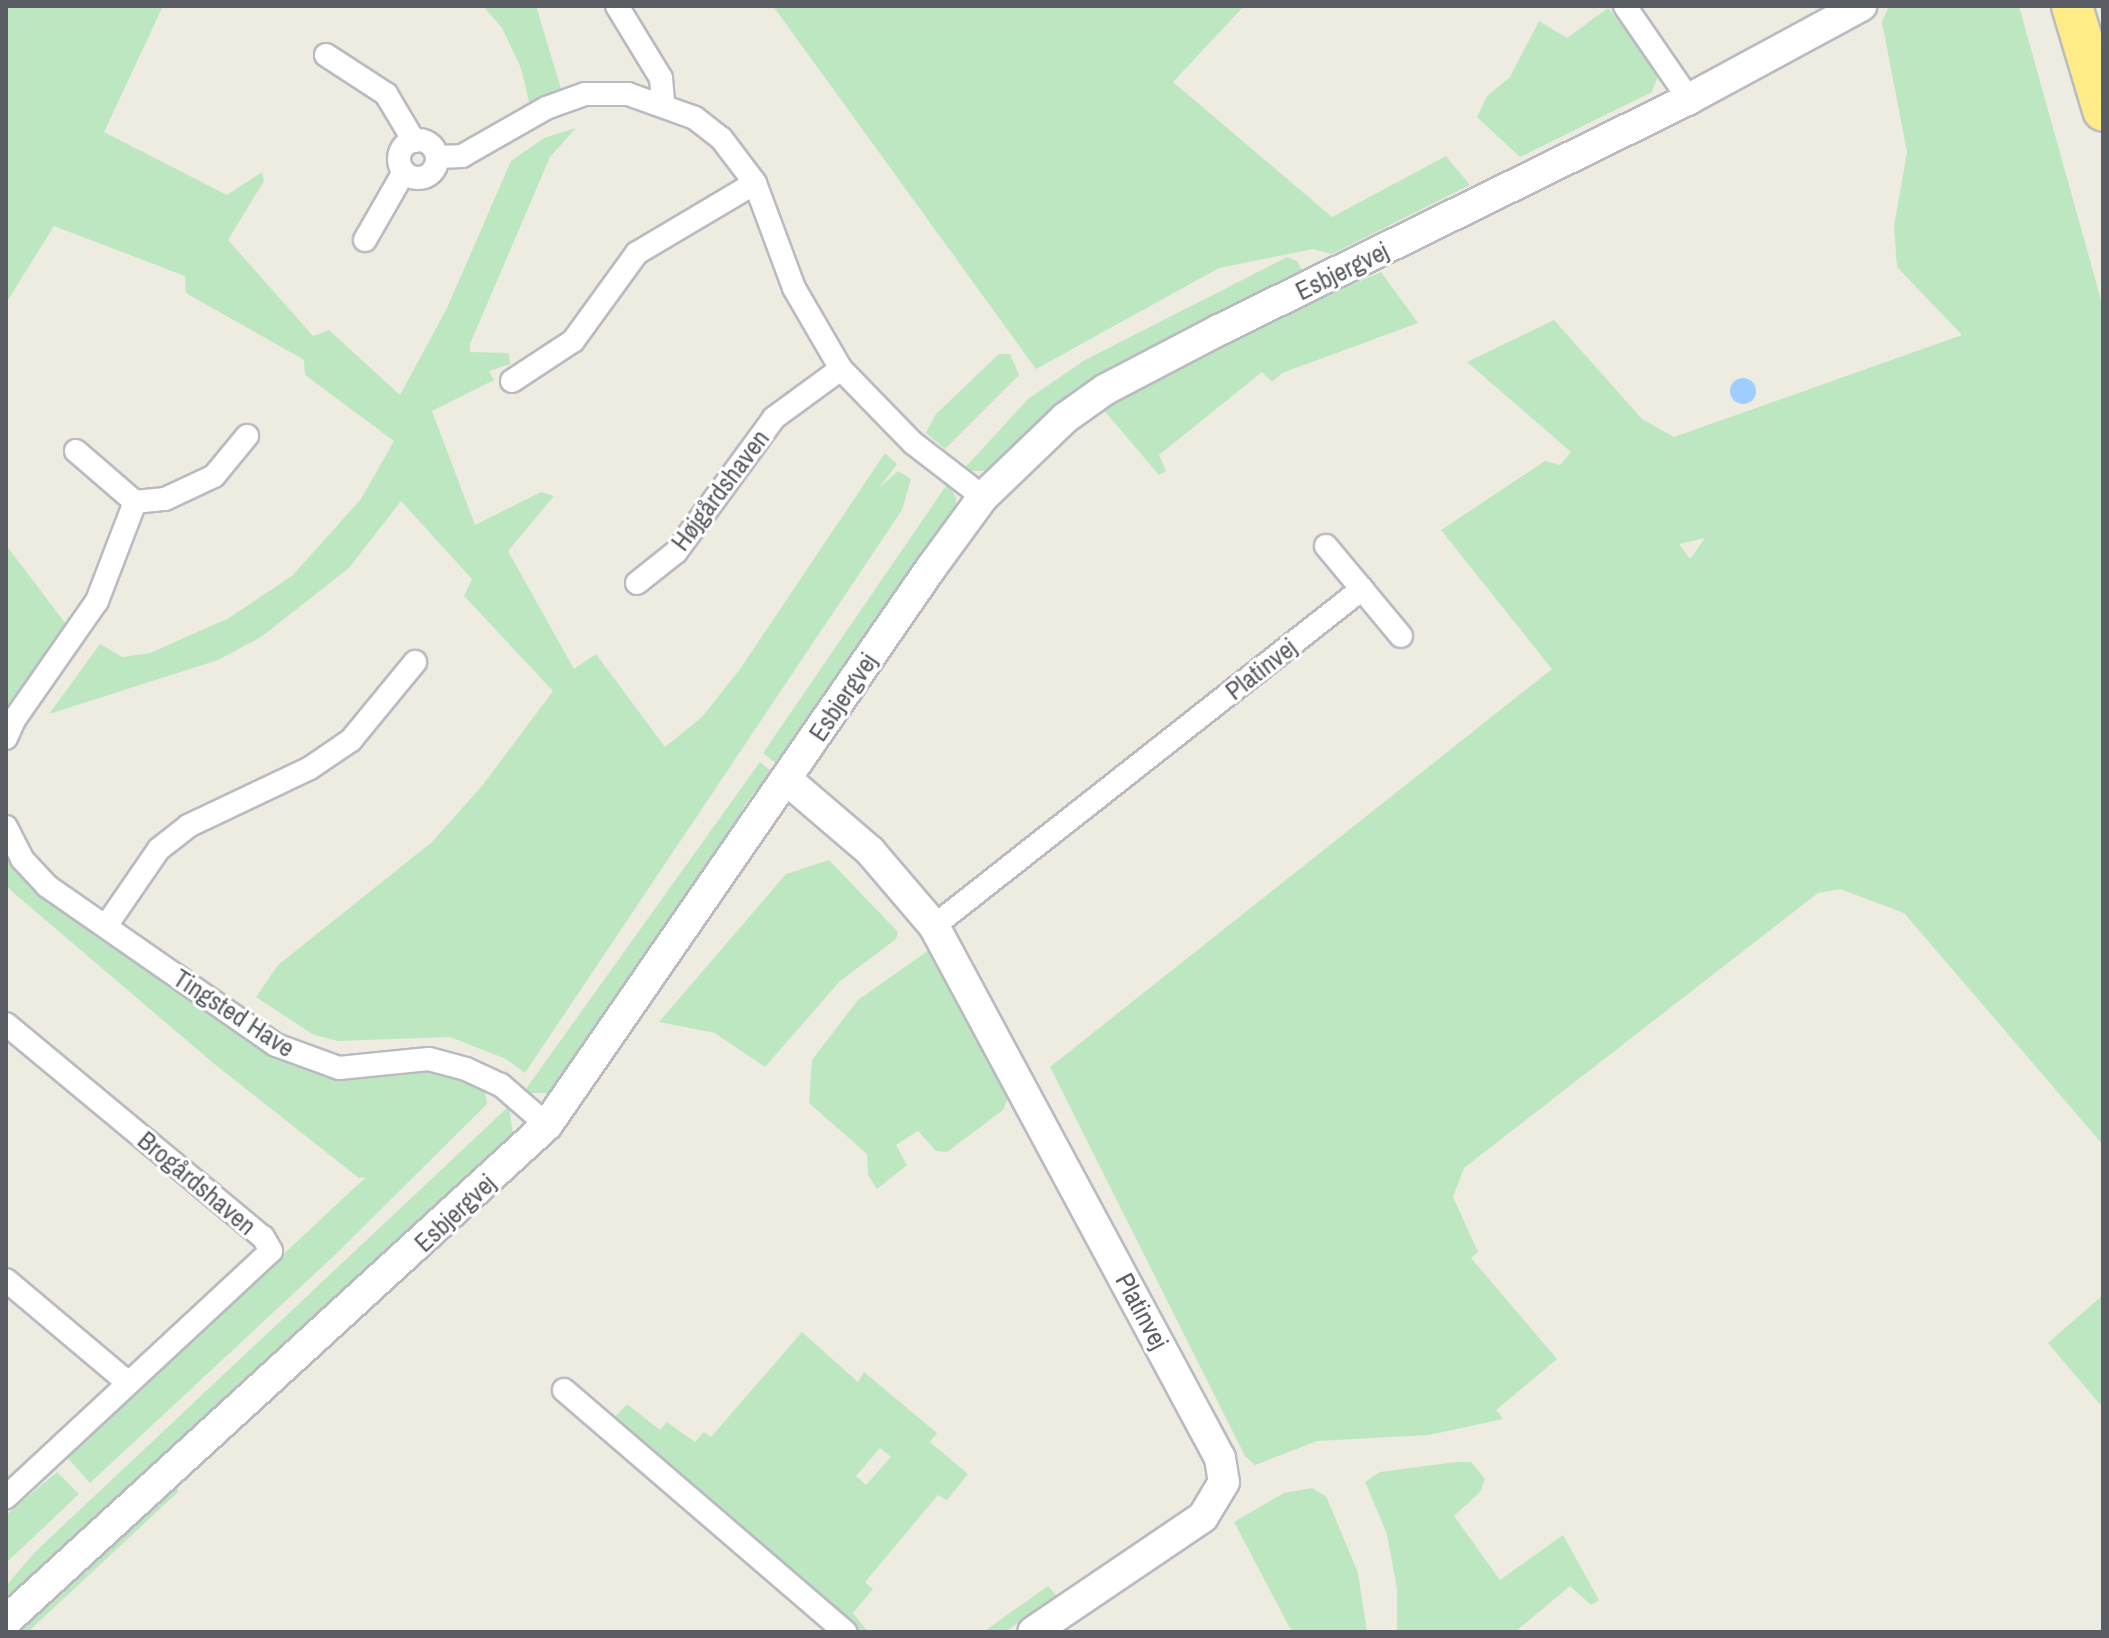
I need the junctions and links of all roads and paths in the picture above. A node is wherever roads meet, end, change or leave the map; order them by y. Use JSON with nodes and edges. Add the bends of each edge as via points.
{"nodes":[{"id":1,"x":617,"y":6,"type":"edge"},
{"id":2,"x":1625,"y":6,"type":"edge"},
{"id":3,"x":1861,"y":6,"type":"edge"},
{"id":4,"x":2072,"y":6,"type":"edge"},
{"id":5,"x":326,"y":55,"type":"dead end"},
{"id":6,"x":1689,"y":99,"type":"junction"},
{"id":7,"x":663,"y":103,"type":"junction"},
{"id":8,"x":2103,"y":110,"type":"edge"},
{"id":9,"x":414,"y":141,"type":"junction"},
{"id":10,"x":437,"y":157,"type":"junction"},
{"id":11,"x":404,"y":172,"type":"junction"},
{"id":12,"x":755,"y":183,"type":"junction"},
{"id":13,"x":365,"y":240,"type":"dead end"},
{"id":14,"x":841,"y":369,"type":"junction"},
{"id":15,"x":512,"y":381,"type":"dead end"},
{"id":16,"x":247,"y":436,"type":"dead end"},
{"id":17,"x":76,"y":451,"type":"dead end"},
{"id":18,"x":983,"y":497,"type":"junction"},
{"id":19,"x":135,"y":502,"type":"junction"},
{"id":20,"x":1326,"y":546,"type":"dead end"},
{"id":21,"x":637,"y":583,"type":"dead end"},
{"id":22,"x":1362,"y":589,"type":"junction"},
{"id":23,"x":1401,"y":636,"type":"dead end"},
{"id":24,"x":415,"y":662,"type":"dead end"},
{"id":25,"x":6,"y":738,"type":"edge"},
{"id":26,"x":786,"y":779,"type":"junction"},
{"id":27,"x":6,"y":827,"type":"edge"},
{"id":28,"x":106,"y":926,"type":"junction"},
{"id":29,"x":934,"y":926,"type":"junction"},
{"id":30,"x":6,"y":1024,"type":"edge"},
{"id":31,"x":547,"y":1125,"type":"junction"},
{"id":32,"x":6,"y":1280,"type":"edge"},
{"id":33,"x":127,"y":1382,"type":"junction"},
{"id":34,"x":564,"y":1390,"type":"dead end"},
{"id":35,"x":6,"y":1497,"type":"edge"},
{"id":36,"x":6,"y":1621,"type":"edge"},
{"id":37,"x":845,"y":1632,"type":"edge"},
{"id":38,"x":1033,"y":1632,"type":"edge"}],
"edges":[{"from":1,"to":7,"type":"street","via":[[661,78]]},
{"from":2,"to":6,"type":"street"},
{"from":3,"to":6,"type":"main road","name":"Esbjergvej"},
{"from":4,"to":8,"type":"highway"},
{"from":5,"to":9,"type":"street","via":[[386,94]]},
{"from":6,"to":18,"type":"main road","name":"Esbjergvej","via":[[1106,389],[1019,457]]},
{"from":7,"to":10,"type":"street","via":[[628,94],[585,94],[546,108],[462,156]]},
{"from":7,"to":12,"type":"street","via":[[721,138]]},
{"from":9,"to":10,"type":"street","via":[[426,142]]},
{"from":9,"to":11,"type":"street","via":[[400,154]]},
{"from":10,"to":11,"type":"street","via":[[428,176],[415,178]]},
{"from":11,"to":13,"type":"street"},
{"from":12,"to":14,"type":"street","via":[[794,288]]},
{"from":12,"to":15,"type":"street","via":[[637,253],[573,341]]},
{"from":14,"to":18,"type":"street","via":[[913,443]]},
{"from":14,"to":21,"type":"street","name":"Højgårdshaven","via":[[774,418],[676,552]]},
{"from":16,"to":19,"type":"street","via":[[214,476],[188,493]]},
{"from":17,"to":19,"type":"street"},
{"from":18,"to":26,"type":"main road","name":"Esbjergvej"},
{"from":19,"to":25,"type":"street","via":[[97,601]]},
{"from":20,"to":22,"type":"street"},
{"from":22,"to":23,"type":"street"},
{"from":22,"to":29,"type":"street","name":"Platinvej"},
{"from":24,"to":28,"type":"street","via":[[351,740],[310,768],[188,826],[159,849]]},
{"from":26,"to":29,"type":"main road","name":"Platinvej","via":[[870,851]]},
{"from":26,"to":31,"type":"main road","name":"Esbjergvej"},
{"from":27,"to":28,"type":"street","name":"Tingsted Have","via":[[22,859],[47,886]]},
{"from":28,"to":31,"type":"street","name":"Tingsted Have","via":[[250,1028],[309,1061],[339,1068],[429,1059],[501,1085]]},
{"from":29,"to":38,"type":"main road","name":"Platinvej","via":[[1220,1458],[1224,1482],[1203,1517]]},
{"from":30,"to":33,"type":"street","name":"Brogårdshaven","via":[[263,1237],[271,1251]]},
{"from":31,"to":36,"type":"main road","name":"Esbjergvej"},
{"from":32,"to":33,"type":"street"},
{"from":33,"to":35,"type":"street","name":"Brogårdshaven"},
{"from":34,"to":37,"type":"street"}]}
